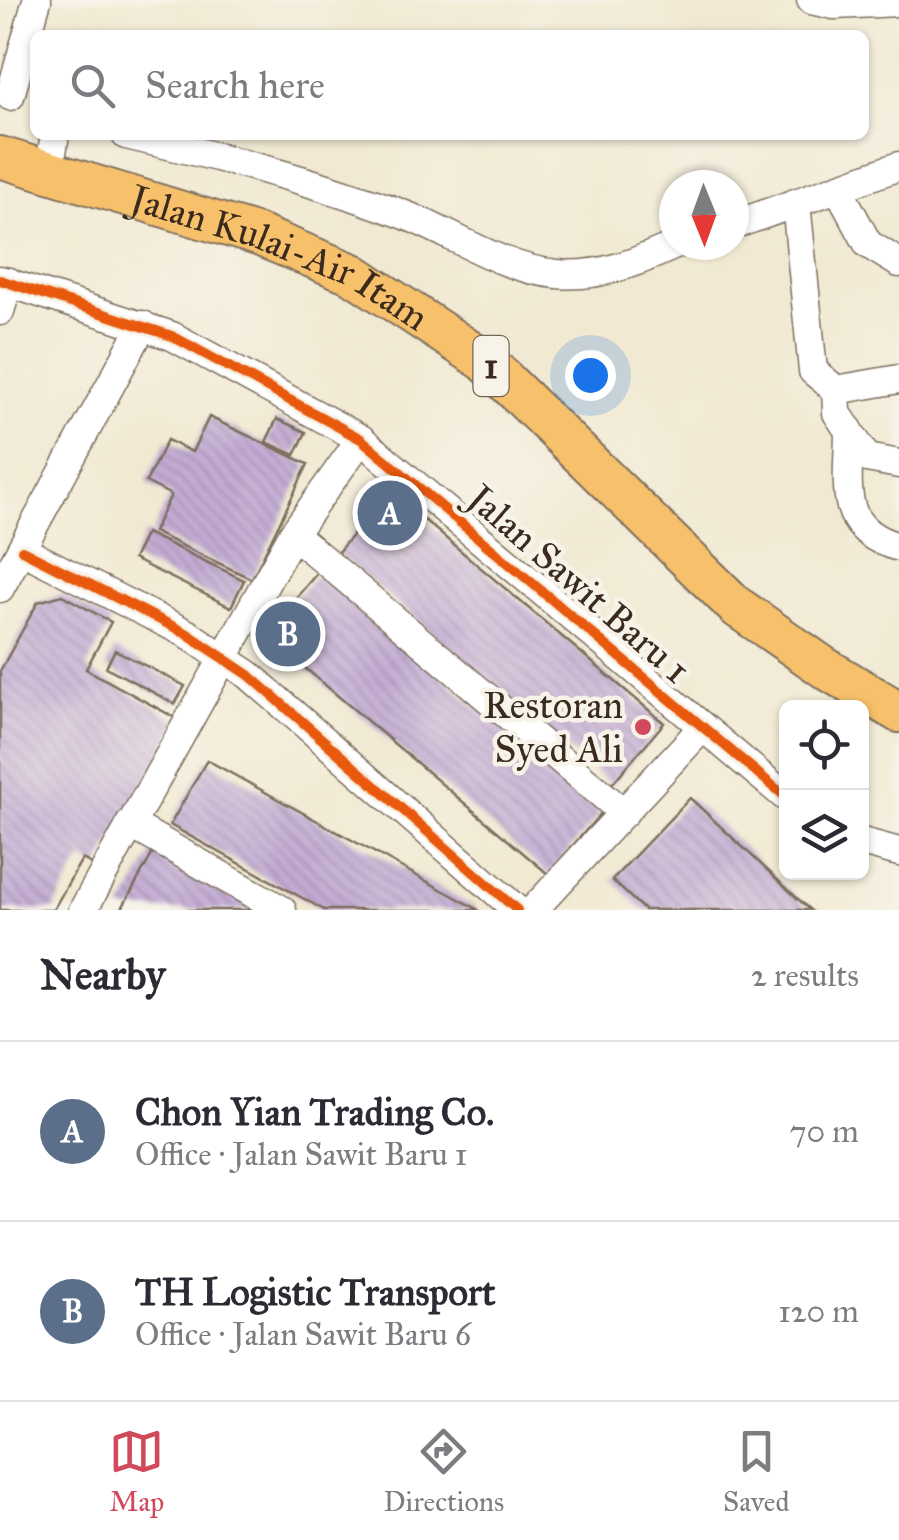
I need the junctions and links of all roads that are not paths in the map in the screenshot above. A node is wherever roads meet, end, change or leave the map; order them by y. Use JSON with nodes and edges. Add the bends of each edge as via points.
{"nodes":[{"id":1,"x":37,"y":0,"type":"edge"},
{"id":2,"x":811,"y":0,"type":"edge"},
{"id":3,"x":899,"y":2,"type":"edge"},
{"id":4,"x":30,"y":30,"type":"edge"},
{"id":5,"x":30,"y":31,"type":"edge"},
{"id":6,"x":15,"y":98,"type":"edge"},
{"id":7,"x":144,"y":140,"type":"edge"},
{"id":8,"x":52,"y":152,"type":"edge"},
{"id":9,"x":0,"y":156,"type":"edge"},
{"id":10,"x":899,"y":166,"type":"edge"},
{"id":11,"x":838,"y":188,"type":"junction"},
{"id":12,"x":796,"y":203,"type":"junction"},
{"id":13,"x":749,"y":219,"type":"edge"},
{"id":14,"x":659,"y":252,"type":"edge"},
{"id":15,"x":899,"y":262,"type":"edge"},
{"id":16,"x":4,"y":281,"type":"edge"},
{"id":17,"x":0,"y":311,"type":"edge"},
{"id":18,"x":143,"y":324,"type":"junction"},
{"id":19,"x":899,"y":379,"type":"edge"},
{"id":20,"x":836,"y":390,"type":"junction"},
{"id":21,"x":849,"y":430,"type":"junction"},
{"id":22,"x":361,"y":438,"type":"junction"},
{"id":23,"x":899,"y":464,"type":"edge"},
{"id":24,"x":293,"y":534,"type":"junction"},
{"id":25,"x":899,"y":547,"type":"edge"},
{"id":26,"x":22,"y":550,"type":"junction"},
{"id":27,"x":0,"y":588,"type":"edge"},
{"id":28,"x":221,"y":657,"type":"junction"},
{"id":29,"x":899,"y":712,"type":"edge"},
{"id":30,"x":702,"y":728,"type":"junction"},
{"id":31,"x":779,"y":791,"type":"edge"},
{"id":32,"x":624,"y":813,"type":"junction"},
{"id":33,"x":130,"y":824,"type":"junction"},
{"id":34,"x":869,"y":844,"type":"edge"},
{"id":35,"x":899,"y":852,"type":"edge"},
{"id":36,"x":84,"y":910,"type":"edge"},
{"id":37,"x":282,"y":910,"type":"edge"},
{"id":38,"x":518,"y":910,"type":"edge"},
{"id":39,"x":533,"y":910,"type":"edge"}],
"edges":[{"from":1,"to":4,"type":"street"},
{"from":2,"to":3,"type":"street"},
{"from":5,"to":6,"type":"street"},
{"from":7,"to":14,"type":"street","via":[[400,213],[493,255],[557,274],[591,274]]},
{"from":8,"to":9,"type":"highway","name":"Jalan Kulai-Air Itam","number":"1"},
{"from":8,"to":29,"type":"highway","name":"Jalan Kulai-Air Itam","number":"1","via":[[354,274],[432,323],[534,404],[738,607]]},
{"from":10,"to":11,"type":"street"},
{"from":11,"to":12,"type":"street"},
{"from":11,"to":15,"type":"street","via":[[868,244]]},
{"from":12,"to":13,"type":"street"},
{"from":12,"to":20,"type":"street","via":[[813,371]]},
{"from":16,"to":17,"type":"street"},
{"from":16,"to":18,"type":"street","name":"Jalan Sawit Baru 1"},
{"from":18,"to":22,"type":"street","name":"Jalan Sawit Baru 1"},
{"from":18,"to":26,"type":"street"},
{"from":19,"to":20,"type":"street"},
{"from":20,"to":21,"type":"street","via":[[838,413]]},
{"from":21,"to":23,"type":"street","via":[[868,458]]},
{"from":21,"to":25,"type":"street","via":[[849,511],[872,540]]},
{"from":22,"to":24,"type":"street"},
{"from":22,"to":30,"type":"street","name":"Jalan Sawit Baru 1"},
{"from":24,"to":28,"type":"street"},
{"from":24,"to":32,"type":"street"},
{"from":26,"to":27,"type":"street"},
{"from":26,"to":28,"type":"street"},
{"from":28,"to":33,"type":"street"},
{"from":28,"to":38,"type":"street"},
{"from":30,"to":31,"type":"street","name":"Jalan Sawit Baru 1"},
{"from":30,"to":32,"type":"street"},
{"from":32,"to":39,"type":"street"},
{"from":33,"to":36,"type":"street"},
{"from":33,"to":37,"type":"street"},
{"from":34,"to":35,"type":"street"}]}
